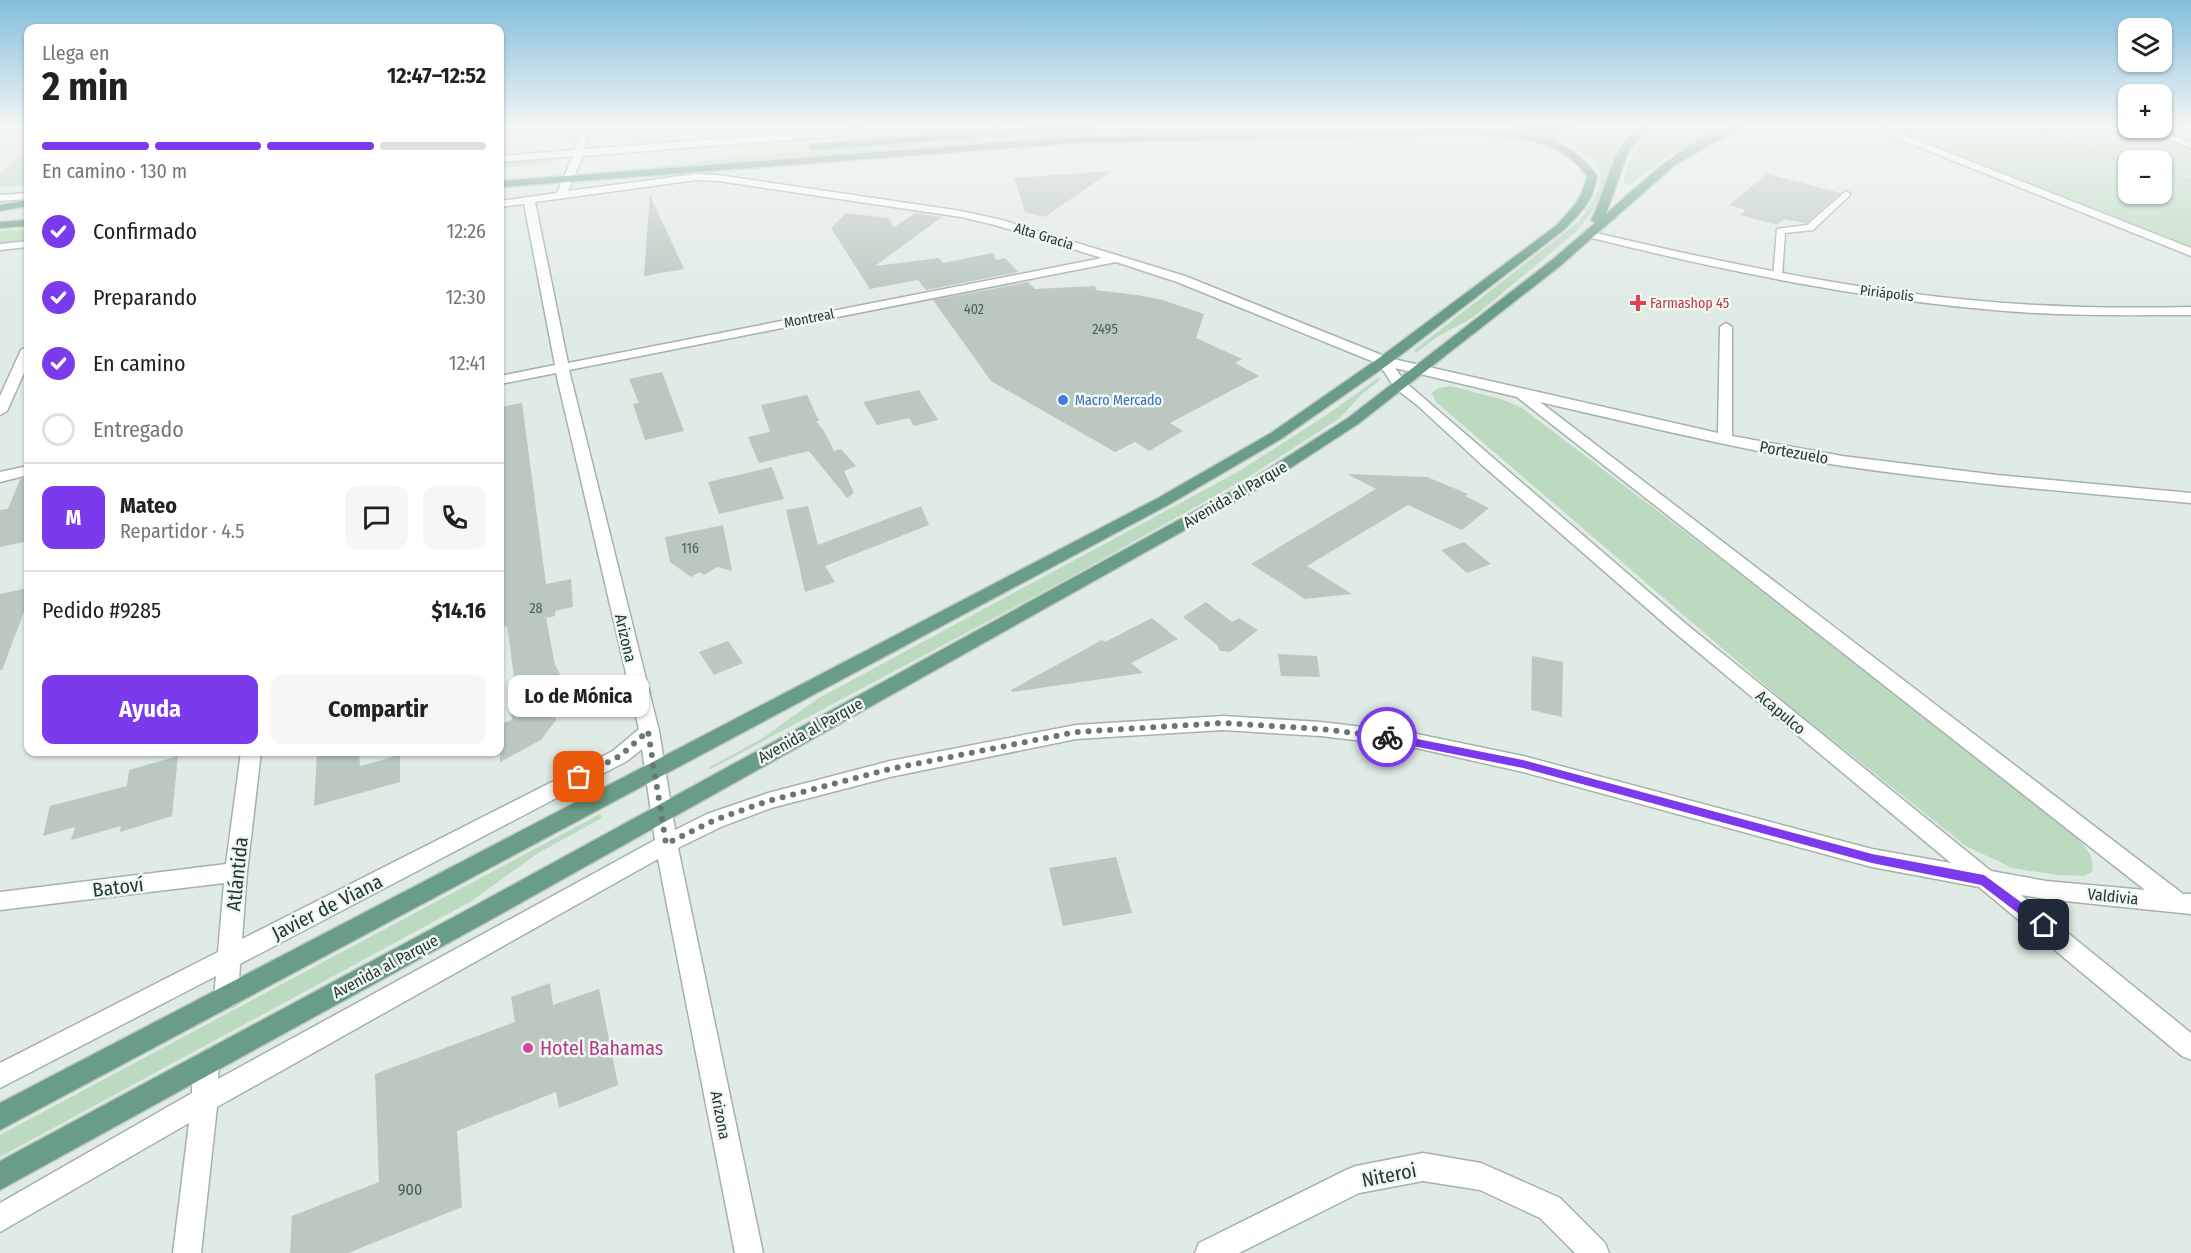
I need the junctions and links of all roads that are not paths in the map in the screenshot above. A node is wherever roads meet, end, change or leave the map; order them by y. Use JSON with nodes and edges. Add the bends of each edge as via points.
{"nodes":[{"id":1,"x":566,"y":183,"type":"edge"},
{"id":2,"x":642,"y":183,"type":"edge"},
{"id":3,"x":756,"y":183,"type":"edge"},
{"id":4,"x":1591,"y":183,"type":"edge"},
{"id":5,"x":1613,"y":183,"type":"edge"},
{"id":6,"x":1647,"y":183,"type":"edge"},
{"id":7,"x":2017,"y":183,"type":"edge"},
{"id":8,"x":1846,"y":194,"type":"dead end"},
{"id":9,"x":24,"y":196,"type":"edge"},
{"id":10,"x":560,"y":197,"type":"junction"},
{"id":11,"x":0,"y":198,"type":"edge"},
{"id":12,"x":529,"y":202,"type":"junction"},
{"id":13,"x":24,"y":204,"type":"edge"},
{"id":14,"x":504,"y":204,"type":"edge"},
{"id":15,"x":0,"y":210,"type":"edge"},
{"id":16,"x":24,"y":210,"type":"edge"},
{"id":17,"x":24,"y":223,"type":"edge"},
{"id":18,"x":0,"y":225,"type":"edge"},
{"id":19,"x":1588,"y":234,"type":"junction"},
{"id":20,"x":24,"y":244,"type":"edge"},
{"id":21,"x":0,"y":247,"type":"edge"},
{"id":22,"x":2191,"y":252,"type":"edge"},
{"id":23,"x":1119,"y":258,"type":"junction"},
{"id":24,"x":1777,"y":276,"type":"junction"},
{"id":25,"x":2191,"y":311,"type":"edge"},
{"id":26,"x":1726,"y":327,"type":"dead end"},
{"id":27,"x":24,"y":359,"type":"edge"},
{"id":28,"x":1384,"y":361,"type":"junction"},
{"id":29,"x":1412,"y":367,"type":"junction"},
{"id":30,"x":562,"y":368,"type":"junction"},
{"id":31,"x":504,"y":379,"type":"edge"},
{"id":32,"x":1400,"y":385,"type":"junction"},
{"id":33,"x":1521,"y":394,"type":"junction"},
{"id":34,"x":0,"y":411,"type":"edge"},
{"id":35,"x":1725,"y":439,"type":"junction"},
{"id":36,"x":24,"y":472,"type":"edge"},
{"id":37,"x":0,"y":477,"type":"edge"},
{"id":38,"x":2191,"y":498,"type":"edge"},
{"id":39,"x":648,"y":731,"type":"junction"},
{"id":40,"x":250,"y":756,"type":"edge"},
{"id":41,"x":656,"y":768,"type":"junction"},
{"id":42,"x":662,"y":812,"type":"junction"},
{"id":43,"x":666,"y":844,"type":"junction"},
{"id":44,"x":236,"y":872,"type":"junction"},
{"id":45,"x":1984,"y":880,"type":"junction"},
{"id":46,"x":0,"y":902,"type":"edge"},
{"id":47,"x":2185,"y":903,"type":"edge"},
{"id":48,"x":229,"y":957,"type":"junction"},
{"id":49,"x":226,"y":997,"type":"junction"},
{"id":50,"x":2191,"y":1048,"type":"edge"},
{"id":51,"x":206,"y":1063,"type":"junction"},
{"id":52,"x":0,"y":1076,"type":"edge"},
{"id":53,"x":205,"y":1100,"type":"junction"},
{"id":54,"x":0,"y":1117,"type":"edge"},
{"id":55,"x":0,"y":1176,"type":"edge"},
{"id":56,"x":0,"y":1218,"type":"edge"},
{"id":57,"x":187,"y":1253,"type":"edge"},
{"id":58,"x":749,"y":1253,"type":"edge"},
{"id":59,"x":1209,"y":1253,"type":"edge"},
{"id":60,"x":1595,"y":1253,"type":"edge"}],
"edges":[{"from":1,"to":10,"type":"street"},
{"from":2,"to":10,"type":"street","name":"Alta Gracia"},
{"from":3,"to":23,"type":"street","name":"Alta Gracia","via":[[961,213]]},
{"from":4,"to":28,"type":"main road","name":"Avenida al Parque","via":[[1584,202],[1561,227]]},
{"from":5,"to":19,"type":"main road"},
{"from":6,"to":19,"type":"main road","name":"Avenida al Parque"},
{"from":7,"to":22,"type":"street"},
{"from":8,"to":24,"type":"lane","via":[[1810,228],[1780,231]]},
{"from":9,"to":11,"type":"street"},
{"from":10,"to":12,"type":"street","name":"Alta Gracia"},
{"from":12,"to":14,"type":"street","name":"Alta Gracia"},
{"from":12,"to":30,"type":"street","name":"Arizona"},
{"from":13,"to":15,"type":"main road"},
{"from":15,"to":16,"type":"main road"},
{"from":17,"to":18,"type":"main road"},
{"from":19,"to":24,"type":"street","name":"Piriápolis"},
{"from":19,"to":29,"type":"main road","name":"Avenida al Parque","via":[[1514,297]]},
{"from":20,"to":21,"type":"street"},
{"from":23,"to":28,"type":"street","name":"Alta Gracia","via":[[1245,303]]},
{"from":23,"to":30,"type":"street","name":"Montreal"},
{"from":24,"to":25,"type":"street","name":"Piriápolis","via":[[1963,303],[2099,312]]},
{"from":26,"to":35,"type":"street"},
{"from":27,"to":34,"type":"street"},
{"from":28,"to":29,"type":"street","name":"Alta Gracia"},
{"from":28,"to":32,"type":"street","name":"Acapulco"},
{"from":28,"to":41,"type":"main road","name":"Avenida al Parque","via":[[1276,436],[1164,501]]},
{"from":29,"to":32,"type":"main road","name":"Avenida al Parque"},
{"from":29,"to":33,"type":"street","name":"Portezuelo"},
{"from":30,"to":31,"type":"street","name":"Montreal"},
{"from":30,"to":39,"type":"street","name":"Arizona"},
{"from":32,"to":42,"type":"main road","name":"Avenida al Parque","via":[[1353,421],[1252,486]]},
{"from":32,"to":45,"type":"street","name":"Acapulco","via":[[1680,628]]},
{"from":33,"to":35,"type":"street","name":"Portezuelo"},
{"from":33,"to":47,"type":"street"},
{"from":35,"to":38,"type":"street","name":"Portezuelo","via":[[1842,461]]},
{"from":36,"to":37,"type":"street"},
{"from":39,"to":41,"type":"street","name":"Arizona"},
{"from":39,"to":48,"type":"street","name":"Javier de Viana","via":[[620,756]]},
{"from":40,"to":44,"type":"street","name":"Atlántida"},
{"from":41,"to":42,"type":"street","name":"Arizona"},
{"from":41,"to":49,"type":"main road","name":"Avenida al Parque"},
{"from":42,"to":43,"type":"street","name":"Arizona"},
{"from":42,"to":51,"type":"main road","name":"Avenida al Parque"},
{"from":43,"to":45,"type":"street","name":"Valdivia","via":[[715,820],[768,801],[890,769],[1076,732],[1223,723],[1321,729],[1434,745],[1523,764],[1872,858]]},
{"from":43,"to":53,"type":"street","name":"Avenida al Parque"},
{"from":43,"to":58,"type":"street","name":"Arizona"},
{"from":44,"to":46,"type":"street","name":"Batoví"},
{"from":44,"to":48,"type":"street","name":"Atlántida"},
{"from":45,"to":47,"type":"street","name":"Valdivia"},
{"from":45,"to":50,"type":"street","name":"Acapulco"},
{"from":48,"to":49,"type":"street","name":"Atlántida"},
{"from":48,"to":52,"type":"street","name":"Javier de Viana"},
{"from":49,"to":54,"type":"main road","name":"Avenida al Parque"},
{"from":51,"to":53,"type":"street"},
{"from":51,"to":55,"type":"main road","name":"Avenida al Parque"},
{"from":53,"to":56,"type":"street","name":"Avenida al Parque"},
{"from":53,"to":57,"type":"street"},
{"from":59,"to":60,"type":"street","name":"Niteroi","via":[[1356,1180],[1423,1167],[1481,1177],[1550,1208]]}]}
